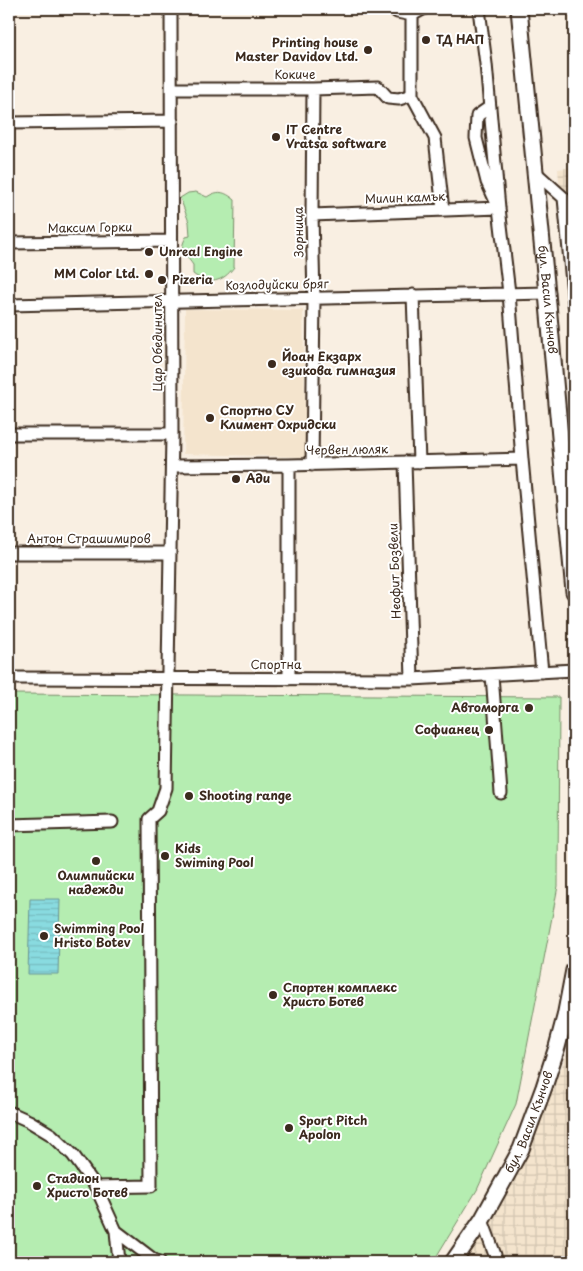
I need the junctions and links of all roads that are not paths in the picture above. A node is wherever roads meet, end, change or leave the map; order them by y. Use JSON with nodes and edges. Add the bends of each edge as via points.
{"nodes":[{"id":1,"x":170,"y":9,"type":"edge"},
{"id":2,"x":396,"y":9,"type":"edge"},
{"id":3,"x":479,"y":9,"type":"edge"},
{"id":4,"x":519,"y":9,"type":"edge"},
{"id":5,"x":418,"y":12,"type":"edge"},
{"id":6,"x":172,"y":89,"type":"junction"},
{"id":7,"x":312,"y":89,"type":"junction"},
{"id":8,"x":412,"y":95,"type":"junction"},
{"id":9,"x":490,"y":107,"type":"junction"},
{"id":10,"x":172,"y":121,"type":"junction"},
{"id":11,"x":9,"y":123,"type":"edge"},
{"id":12,"x":535,"y":172,"type":"junction"},
{"id":13,"x":569,"y":198,"type":"edge"},
{"id":14,"x":499,"y":208,"type":"junction"},
{"id":15,"x":443,"y":210,"type":"junction"},
{"id":16,"x":312,"y":215,"type":"junction"},
{"id":17,"x":571,"y":226,"type":"edge"},
{"id":18,"x":171,"y":240,"type":"junction"},
{"id":19,"x":9,"y":243,"type":"edge"},
{"id":20,"x":572,"y":255,"type":"edge"},
{"id":21,"x":573,"y":286,"type":"edge"},
{"id":22,"x":547,"y":292,"type":"junction"},
{"id":23,"x":509,"y":293,"type":"junction"},
{"id":24,"x":413,"y":296,"type":"junction"},
{"id":25,"x":314,"y":298,"type":"junction"},
{"id":26,"x":171,"y":301,"type":"junction"},
{"id":27,"x":574,"y":304,"type":"edge"},
{"id":28,"x":9,"y":305,"type":"edge"},
{"id":29,"x":9,"y":434,"type":"edge"},
{"id":30,"x":172,"y":434,"type":"junction"},
{"id":31,"x":522,"y":460,"type":"junction"},
{"id":32,"x":405,"y":462,"type":"junction"},
{"id":33,"x":419,"y":462,"type":"junction"},
{"id":34,"x":312,"y":464,"type":"junction"},
{"id":35,"x":289,"y":465,"type":"junction"},
{"id":36,"x":172,"y":466,"type":"junction"},
{"id":37,"x":9,"y":553,"type":"edge"},
{"id":38,"x":170,"y":553,"type":"junction"},
{"id":39,"x":574,"y":592,"type":"edge"},
{"id":40,"x":574,"y":670,"type":"edge"},
{"id":41,"x":542,"y":672,"type":"junction"},
{"id":42,"x":492,"y":675,"type":"junction"},
{"id":43,"x":9,"y":678,"type":"edge"},
{"id":44,"x":168,"y":678,"type":"junction"},
{"id":45,"x":289,"y":679,"type":"junction"},
{"id":46,"x":412,"y":679,"type":"junction"},
{"id":47,"x":501,"y":793,"type":"dead end"},
{"id":48,"x":112,"y":822,"type":"dead end"},
{"id":49,"x":9,"y":825,"type":"edge"},
{"id":50,"x":574,"y":970,"type":"edge"},
{"id":51,"x":9,"y":1112,"type":"edge"},
{"id":52,"x":96,"y":1187,"type":"junction"},
{"id":53,"x":482,"y":1220,"type":"junction"},
{"id":54,"x":116,"y":1231,"type":"junction"},
{"id":55,"x":119,"y":1262,"type":"edge"},
{"id":56,"x":160,"y":1262,"type":"edge"},
{"id":57,"x":453,"y":1262,"type":"edge"},
{"id":58,"x":496,"y":1262,"type":"edge"}],
"edges":[{"from":1,"to":6,"type":"street","name":"Цар Обединител"},
{"from":2,"to":5,"type":"street","via":[[397,12]]},
{"from":3,"to":9,"type":"street"},
{"from":4,"to":12,"type":"main road","name":"бул. Васил Кънчов"},
{"from":5,"to":8,"type":"street"},
{"from":6,"to":7,"type":"street","name":"Кокиче"},
{"from":6,"to":10,"type":"street","name":"Цар Обединител"},
{"from":7,"to":8,"type":"street","name":"Кокиче","via":[[378,87],[388,98]]},
{"from":7,"to":16,"type":"street","name":"Зорница"},
{"from":8,"to":15,"type":"street","via":[[435,138]]},
{"from":9,"to":14,"type":"street"},
{"from":9,"to":14,"type":"street","via":[[478,116],[476,138],[487,182]]},
{"from":10,"to":11,"type":"street"},
{"from":10,"to":18,"type":"street","name":"Цар Обединител"},
{"from":12,"to":13,"type":"street"},
{"from":12,"to":22,"type":"main road","name":"бул. Васил Кънчов"},
{"from":13,"to":17,"type":"street"},
{"from":14,"to":15,"type":"street","name":"Милин камък"},
{"from":14,"to":23,"type":"street"},
{"from":15,"to":16,"type":"street","name":"Милин камък"},
{"from":16,"to":25,"type":"street","name":"Зорница"},
{"from":17,"to":20,"type":"street"},
{"from":18,"to":19,"type":"street","name":"Максим Горки"},
{"from":18,"to":26,"type":"street","name":"Цар Обединител"},
{"from":20,"to":21,"type":"street"},
{"from":21,"to":27,"type":"street"},
{"from":22,"to":23,"type":"street","name":"Козлодуйски бряг"},
{"from":22,"to":39,"type":"main road","name":"бул. Васил Кънчов"},
{"from":23,"to":24,"type":"street","name":"Козлодуйски бряг"},
{"from":23,"to":31,"type":"street"},
{"from":24,"to":25,"type":"street","name":"Козлодуйски бряг"},
{"from":24,"to":33,"type":"street"},
{"from":25,"to":26,"type":"street","name":"Козлодуйски бряг"},
{"from":25,"to":34,"type":"street","name":"Зорница"},
{"from":26,"to":28,"type":"street","name":"Козлодуйски бряг"},
{"from":26,"to":30,"type":"street","name":"Цар Обединител"},
{"from":29,"to":30,"type":"street"},
{"from":30,"to":36,"type":"street","name":"Цар Обединител"},
{"from":31,"to":33,"type":"street","name":"Червен люляк"},
{"from":31,"to":41,"type":"street"},
{"from":32,"to":33,"type":"street","name":"Червен люляк"},
{"from":32,"to":34,"type":"street","name":"Червен люляк"},
{"from":32,"to":46,"type":"street","name":"Неофит Бозвели"},
{"from":34,"to":35,"type":"street","name":"Червен люляк"},
{"from":35,"to":36,"type":"street","name":"Червен люляк"},
{"from":35,"to":45,"type":"street"},
{"from":36,"to":38,"type":"street","name":"Цар Обединител"},
{"from":37,"to":38,"type":"street","name":"Антон Страшимиров"},
{"from":38,"to":44,"type":"street","name":"Цар Обединител"},
{"from":40,"to":41,"type":"street","name":"Спортна"},
{"from":41,"to":42,"type":"street","name":"Спортна"},
{"from":42,"to":46,"type":"street","name":"Спортна"},
{"from":42,"to":47,"type":"street"},
{"from":43,"to":44,"type":"street","name":"Спортна"},
{"from":44,"to":45,"type":"street","name":"Спортна"},
{"from":44,"to":52,"type":"street","name":"Цар Обединител","via":[[166,788],[158,810],[149,819],[151,1186]]},
{"from":45,"to":46,"type":"street","name":"Спортна"},
{"from":48,"to":49,"type":"street"},
{"from":50,"to":53,"type":"main road","name":"бул. Васил Кънчов","via":[[557,1047],[534,1115],[521,1149]]},
{"from":51,"to":52,"type":"street","via":[[52,1135],[73,1155]]},
{"from":52,"to":54,"type":"street"},
{"from":53,"to":57,"type":"main road","name":"бул. Васил Кънчов"},
{"from":53,"to":58,"type":"street"},
{"from":54,"to":55,"type":"street"},
{"from":54,"to":56,"type":"street"}]}
